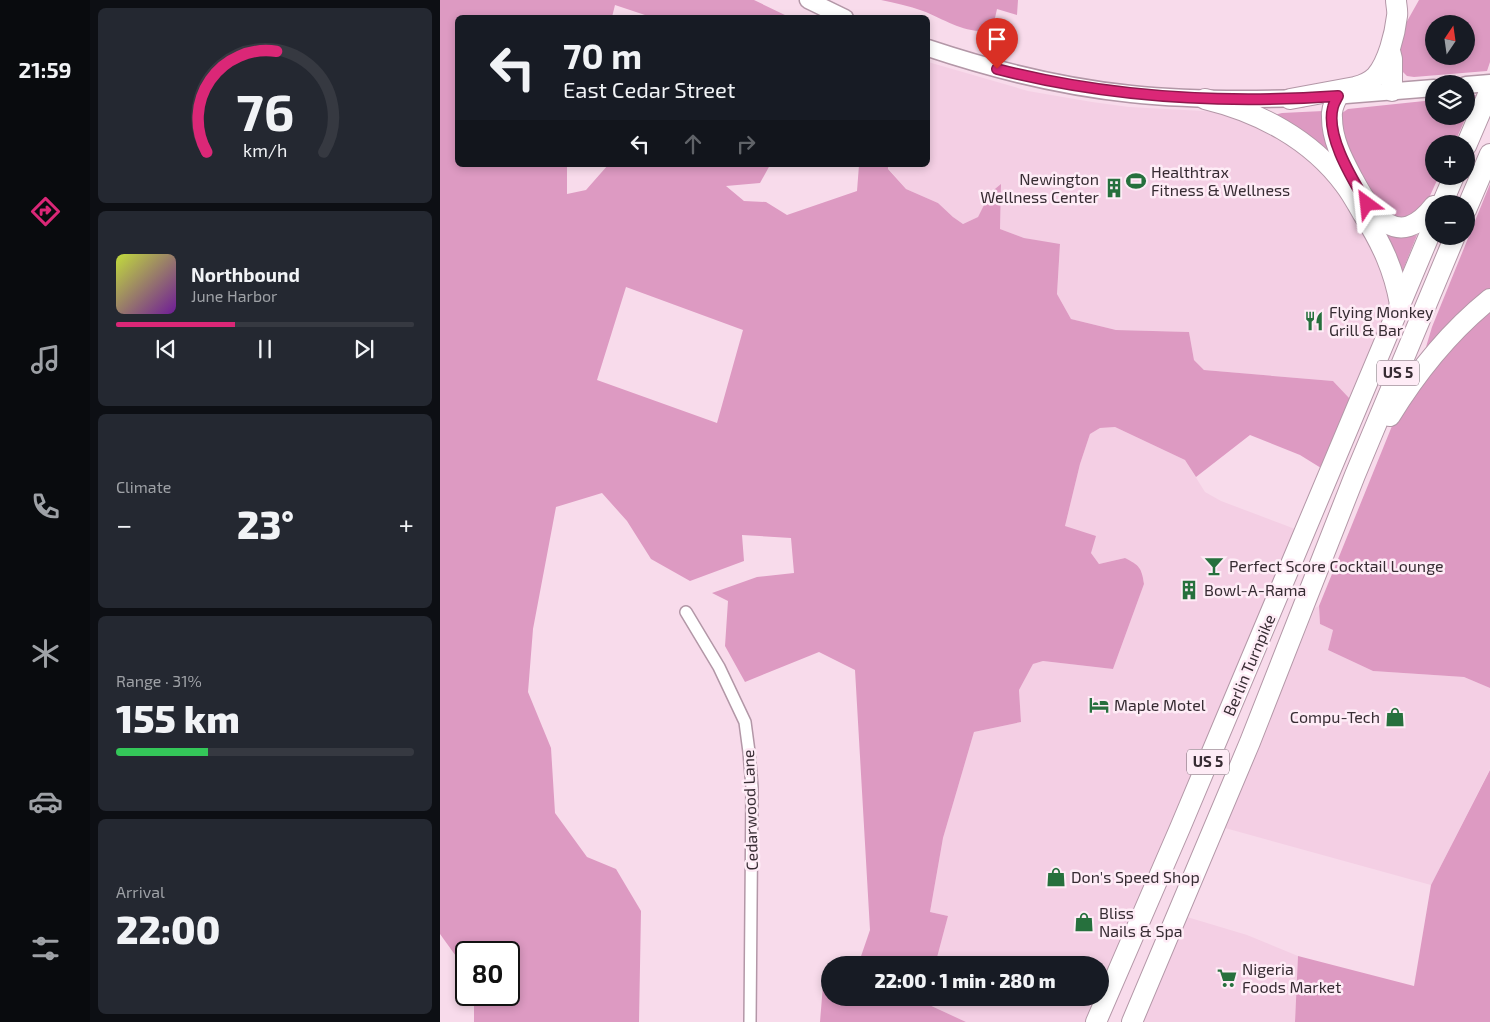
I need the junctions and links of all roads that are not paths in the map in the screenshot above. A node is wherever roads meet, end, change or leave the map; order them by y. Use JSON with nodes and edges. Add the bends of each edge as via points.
{"nodes":[{"id":1,"x":808,"y":0,"type":"edge"},
{"id":2,"x":1401,"y":5,"type":"edge"},
{"id":3,"x":839,"y":15,"type":"edge"},
{"id":4,"x":930,"y":49,"type":"edge"},
{"id":5,"x":1390,"y":51,"type":"junction"},
{"id":6,"x":1475,"y":87,"type":"edge"},
{"id":7,"x":1425,"y":89,"type":"edge"},
{"id":8,"x":1489,"y":90,"type":"edge"},
{"id":9,"x":1392,"y":91,"type":"junction"},
{"id":10,"x":1338,"y":96,"type":"junction"},
{"id":11,"x":1205,"y":99,"type":"junction"},
{"id":12,"x":1290,"y":99,"type":"junction"},
{"id":13,"x":1471,"y":135,"type":"edge"},
{"id":14,"x":1490,"y":154,"type":"edge"},
{"id":15,"x":1472,"y":195,"type":"edge"},
{"id":16,"x":1364,"y":206,"type":"junction"},
{"id":17,"x":1425,"y":217,"type":"edge"},
{"id":18,"x":1425,"y":245,"type":"edge"},
{"id":19,"x":1451,"y":245,"type":"edge"},
{"id":20,"x":1490,"y":299,"type":"edge"},
{"id":21,"x":1400,"y":304,"type":"junction"},
{"id":22,"x":1355,"y":476,"type":"junction"},
{"id":23,"x":686,"y":612,"type":"dead end"},
{"id":24,"x":750,"y":1022,"type":"edge"},
{"id":25,"x":1096,"y":1022,"type":"edge"},
{"id":26,"x":1132,"y":1022,"type":"edge"}],
"edges":[{"from":1,"to":3,"type":"main road"},
{"from":2,"to":5,"type":"highway"},
{"from":4,"to":11,"type":"main road","via":[[1057,83],[1131,94]]},
{"from":5,"to":9,"type":"highway"},
{"from":5,"to":12,"type":"highway","via":[[1375,77],[1364,84]]},
{"from":6,"to":8,"type":"main road"},
{"from":7,"to":9,"type":"main road"},
{"from":8,"to":13,"type":"highway"},
{"from":9,"to":10,"type":"main road"},
{"from":10,"to":12,"type":"main road"},
{"from":10,"to":16,"type":"highway","via":[[1332,117],[1336,140]]},
{"from":11,"to":12,"type":"main road"},
{"from":11,"to":16,"type":"highway","via":[[1255,115],[1298,140],[1312,150]]},
{"from":14,"to":15,"type":"highway"},
{"from":16,"to":17,"type":"highway","via":[[1383,222],[1398,227],[1416,224]]},
{"from":16,"to":21,"type":"highway","via":[[1390,265]]},
{"from":18,"to":21,"type":"highway","name":"Berlin Turnpike","number":"US 5"},
{"from":19,"to":22,"type":"highway","name":"Berlin Turnpike","number":"US 5"},
{"from":20,"to":22,"type":"highway","via":[[1456,329],[1420,371]]},
{"from":21,"to":25,"type":"highway","name":"Berlin Turnpike","number":"US 5"},
{"from":22,"to":26,"type":"highway","name":"Berlin Turnpike","number":"US 5","via":[[1250,742]]},
{"from":23,"to":24,"type":"street","name":"Cedarwood Lane","via":[[719,667],[745,722],[752,787]]}]}
